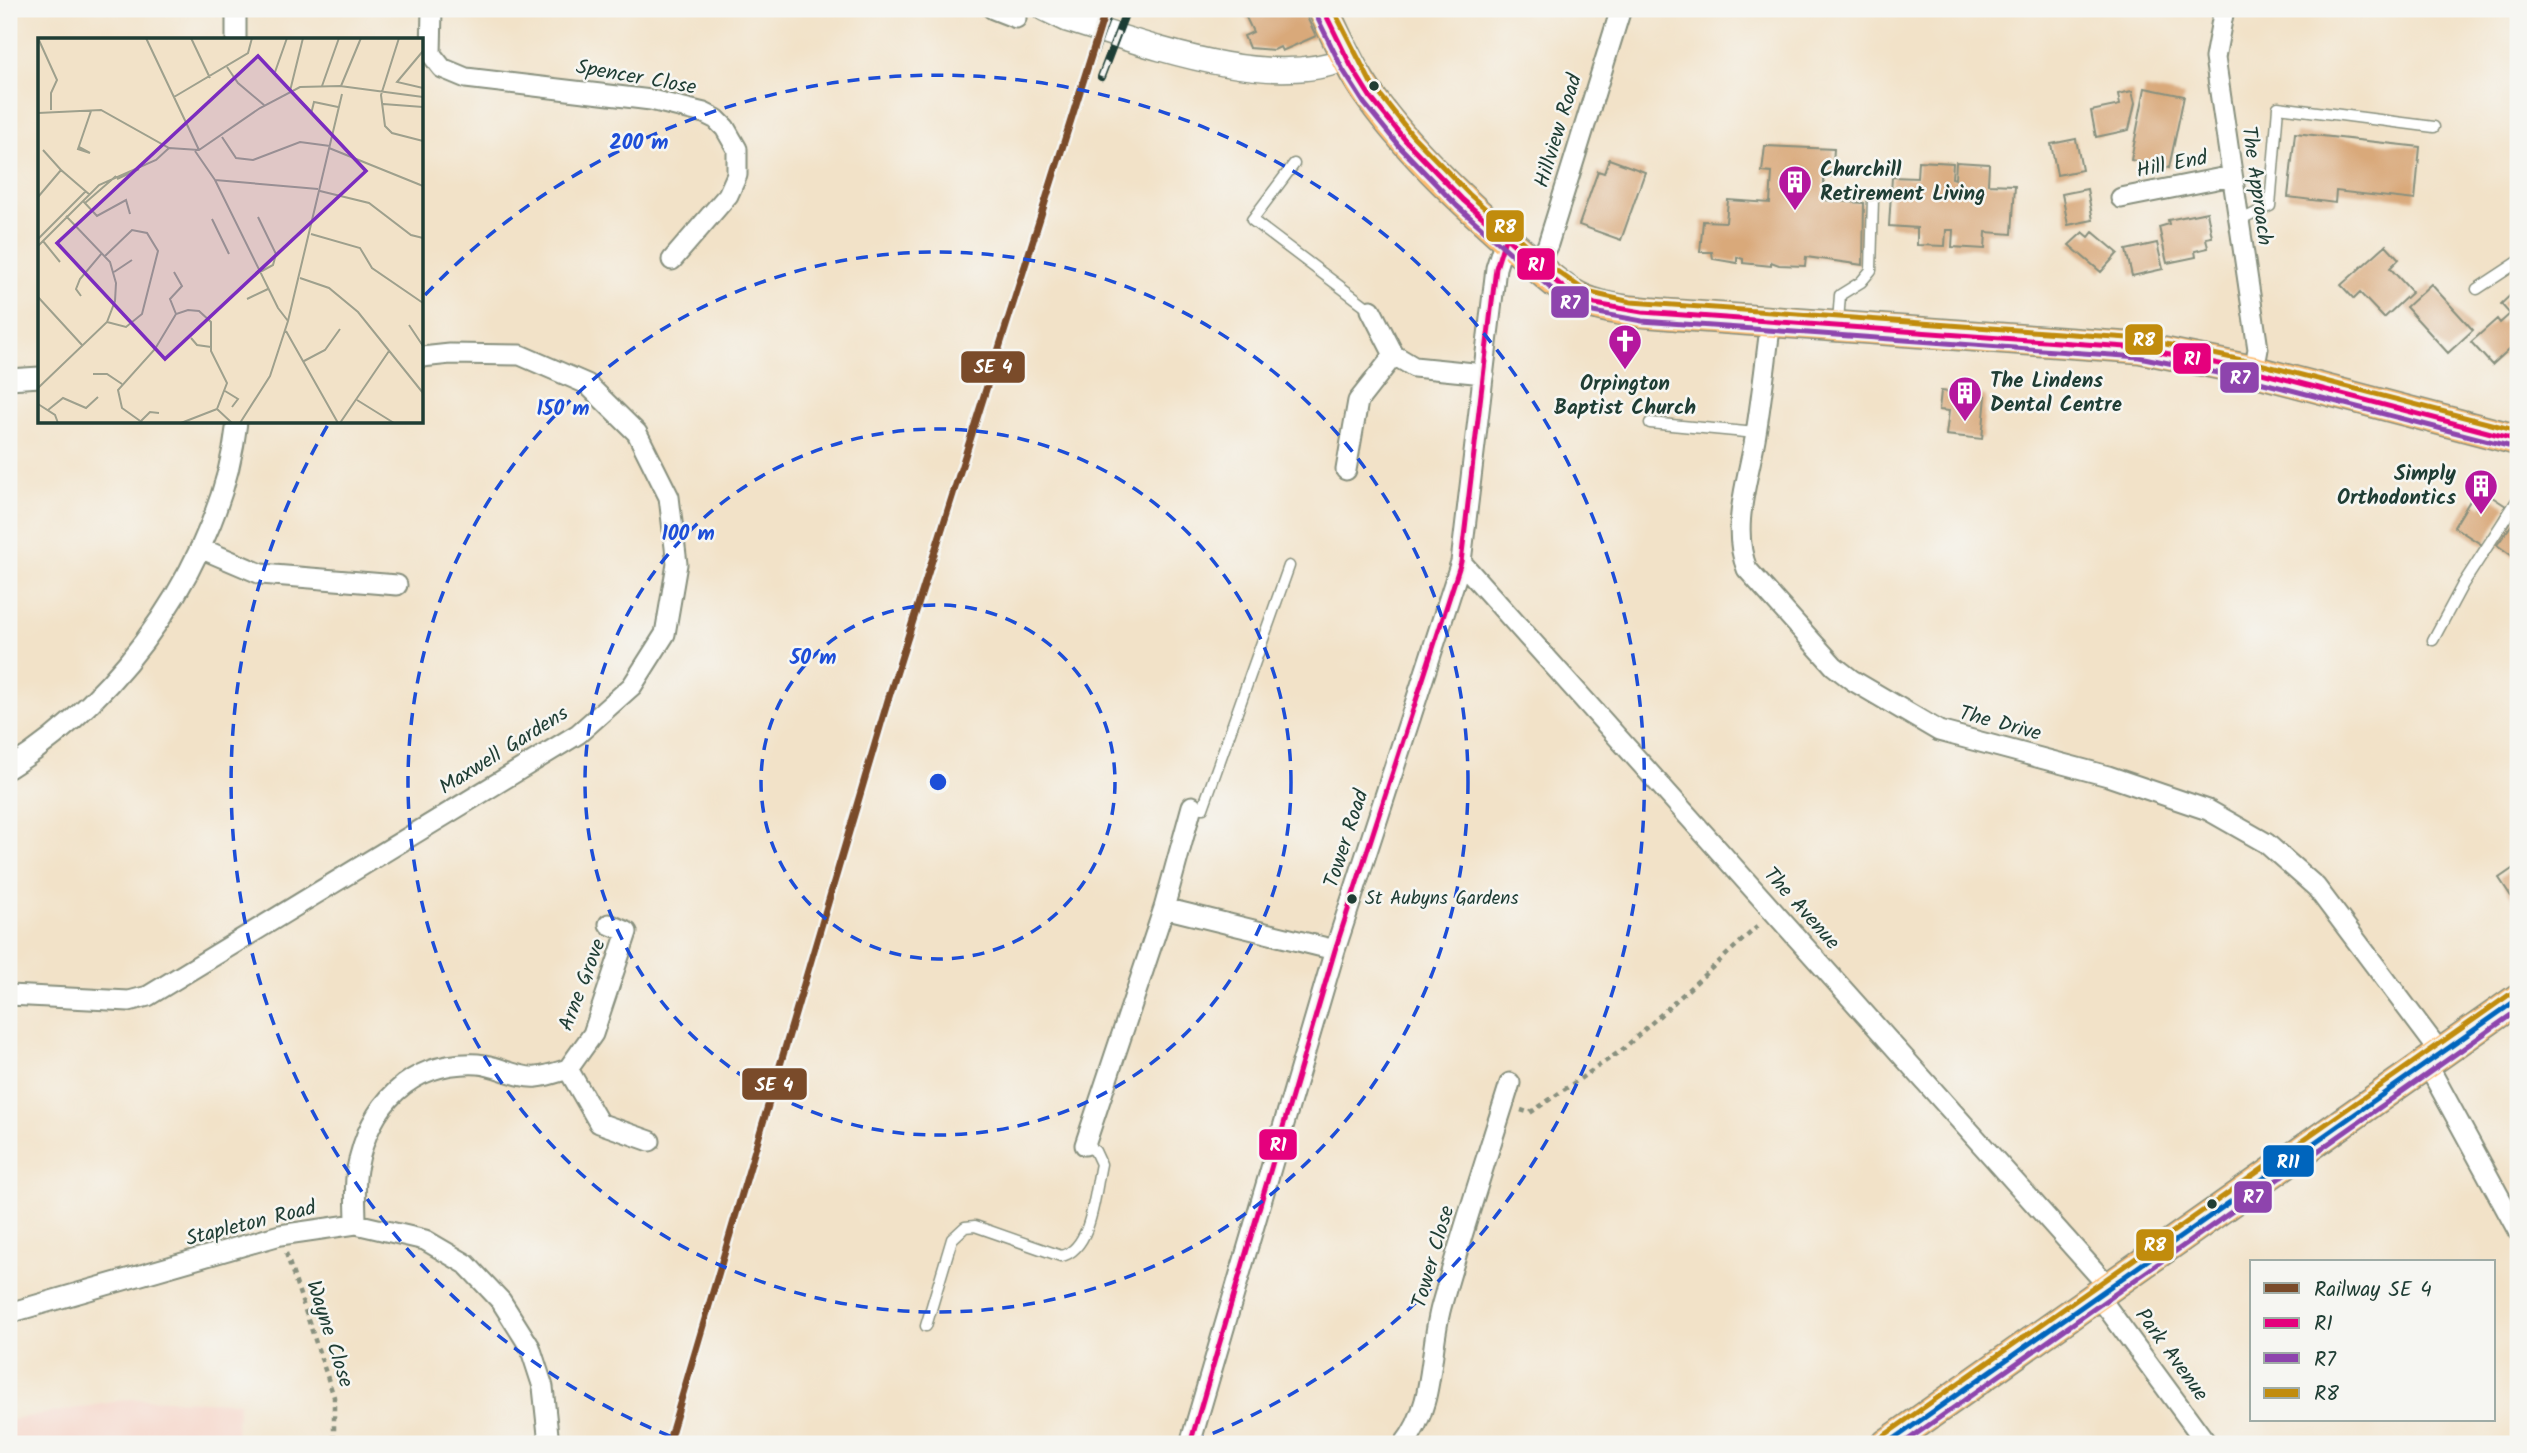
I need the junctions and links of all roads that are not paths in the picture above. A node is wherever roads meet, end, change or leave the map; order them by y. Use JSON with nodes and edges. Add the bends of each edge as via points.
{"nodes":[{"id":1,"x":236,"y":9,"type":"edge"},
{"id":2,"x":432,"y":9,"type":"edge"},
{"id":3,"x":993,"y":9,"type":"edge"},
{"id":4,"x":1044,"y":9,"type":"edge"},
{"id":5,"x":1323,"y":9,"type":"edge"},
{"id":6,"x":1621,"y":9,"type":"edge"},
{"id":7,"x":2224,"y":9,"type":"edge"},
{"id":8,"x":1016,"y":18,"type":"dead end"},
{"id":9,"x":236,"y":38,"type":"edge"},
{"id":10,"x":1346,"y":59,"type":"junction"},
{"id":11,"x":2434,"y":127,"type":"dead end"},
{"id":12,"x":1294,"y":164,"type":"dead end"},
{"id":13,"x":2232,"y":176,"type":"junction"},
{"id":14,"x":2121,"y":198,"type":"dead end"},
{"id":15,"x":1873,"y":200,"type":"dead end"},
{"id":16,"x":2238,"y":221,"type":"junction"},
{"id":17,"x":1505,"y":239,"type":"junction"},
{"id":18,"x":672,"y":260,"type":"dead end"},
{"id":19,"x":2518,"y":262,"type":"edge"},
{"id":20,"x":1537,"y":267,"type":"junction"},
{"id":21,"x":2477,"y":289,"type":"dead end"},
{"id":22,"x":1371,"y":310,"type":"joint"},
{"id":23,"x":1771,"y":321,"type":"junction"},
{"id":24,"x":1838,"y":326,"type":"junction"},
{"id":25,"x":1394,"y":355,"type":"junction"},
{"id":26,"x":424,"y":358,"type":"edge"},
{"id":27,"x":2254,"y":371,"type":"junction"},
{"id":28,"x":1485,"y":374,"type":"junction"},
{"id":29,"x":38,"y":377,"type":"edge"},
{"id":30,"x":9,"y":379,"type":"edge"},
{"id":31,"x":1650,"y":423,"type":"dead end"},
{"id":32,"x":237,"y":424,"type":"edge"},
{"id":33,"x":1756,"y":433,"type":"junction"},
{"id":34,"x":2518,"y":440,"type":"edge"},
{"id":35,"x":1346,"y":470,"type":"dead end"},
{"id":36,"x":2518,"y":499,"type":"edge"},
{"id":37,"x":200,"y":548,"type":"junction"},
{"id":38,"x":1461,"y":562,"type":"junction"},
{"id":39,"x":1289,"y":566,"type":"dead end"},
{"id":40,"x":397,"y":584,"type":"dead end"},
{"id":41,"x":2433,"y":640,"type":"dead end"},
{"id":42,"x":9,"y":768,"type":"edge"},
{"id":43,"x":1192,"y":806,"type":"joint"},
{"id":44,"x":1164,"y":908,"type":"junction"},
{"id":45,"x":609,"y":924,"type":"dead end"},
{"id":46,"x":1335,"y":950,"type":"junction"},
{"id":47,"x":9,"y":995,"type":"edge"},
{"id":48,"x":2518,"y":999,"type":"edge"},
{"id":49,"x":2433,"y":1057,"type":"junction"},
{"id":50,"x":568,"y":1069,"type":"junction"},
{"id":51,"x":1510,"y":1083,"type":"dead end"},
{"id":52,"x":650,"y":1141,"type":"dead end"},
{"id":53,"x":1085,"y":1145,"type":"joint"},
{"id":54,"x":356,"y":1224,"type":"junction"},
{"id":55,"x":2518,"y":1231,"type":"edge"},
{"id":56,"x":2102,"y":1290,"type":"junction"},
{"id":57,"x":9,"y":1313,"type":"edge"},
{"id":58,"x":926,"y":1326,"type":"dead end"},
{"id":59,"x":549,"y":1444,"type":"edge"},
{"id":60,"x":1190,"y":1444,"type":"edge"},
{"id":61,"x":1404,"y":1444,"type":"edge"},
{"id":62,"x":1887,"y":1444,"type":"edge"},
{"id":63,"x":2207,"y":1444,"type":"edge"}],
"edges":[{"from":1,"to":9,"type":"street"},
{"from":2,"to":18,"type":"street","name":"Spencer Close","via":[[431,54],[450,73],[651,100],[704,113],[726,128],[739,162],[734,187]]},
{"from":3,"to":8,"type":"street"},
{"from":4,"to":10,"type":"street","via":[[1080,24],[1217,62],[1313,69]]},
{"from":5,"to":10,"type":"main road"},
{"from":6,"to":20,"type":"street","name":"Hillview Road"},
{"from":7,"to":13,"type":"street","name":"The Approach","via":[[2215,58]]},
{"from":10,"to":17,"type":"main road","via":[[1386,117]]},
{"from":11,"to":16,"type":"lane","via":[[2278,107],[2270,206]]},
{"from":12,"to":22,"type":"lane","via":[[1252,220]]},
{"from":13,"to":14,"type":"street","name":"Hill End"},
{"from":13,"to":16,"type":"street","name":"The Approach"},
{"from":15,"to":24,"type":"lane","via":[[1871,270],[1840,295]]},
{"from":16,"to":27,"type":"street","name":"The Approach","via":[[2258,349]]},
{"from":17,"to":20,"type":"main road"},
{"from":17,"to":28,"type":"street","name":"Tower Road","via":[[1496,268]]},
{"from":19,"to":21,"type":"lane"},
{"from":20,"to":23,"type":"main road","via":[[1569,292],[1606,306]]},
{"from":22,"to":25,"type":"street"},
{"from":23,"to":24,"type":"main road"},
{"from":23,"to":33,"type":"street","name":"The Drive"},
{"from":24,"to":27,"type":"main road","via":[[2119,345]]},
{"from":25,"to":28,"type":"street","via":[[1414,366]]},
{"from":25,"to":35,"type":"street","via":[[1357,401]]},
{"from":26,"to":47,"type":"street","name":"Maxwell Gardens","via":[[520,355],[587,384],[637,433],[669,496],[677,564],[664,634],[632,685],[578,734],[148,996],[129,1001]]},
{"from":27,"to":34,"type":"main road"},
{"from":28,"to":38,"type":"street","name":"Tower Road"},
{"from":29,"to":30,"type":"street"},
{"from":31,"to":33,"type":"lane"},
{"from":32,"to":37,"type":"street","via":[[233,457]]},
{"from":33,"to":49,"type":"street","name":"The Drive","via":[[1739,549],[1747,569],[1834,666],[1939,731],[2108,776],[2208,810],[2266,843],[2316,887]]},
{"from":36,"to":41,"type":"lane"},
{"from":37,"to":40,"type":"street","via":[[261,574]]},
{"from":37,"to":42,"type":"street","via":[[152,634],[94,699]]},
{"from":38,"to":46,"type":"street","name":"Tower Road"},
{"from":38,"to":56,"type":"street","name":"The Avenue"},
{"from":39,"to":43,"type":"lane","via":[[1203,808]]},
{"from":43,"to":44,"type":"street"},
{"from":44,"to":46,"type":"street"},
{"from":44,"to":53,"type":"street"},
{"from":45,"to":50,"type":"street","name":"Arne Grove","via":[[627,932],[593,1034]]},
{"from":46,"to":60,"type":"street","name":"Tower Road"},
{"from":48,"to":49,"type":"main road"},
{"from":49,"to":55,"type":"street","name":"The Drive"},
{"from":49,"to":56,"type":"main road"},
{"from":50,"to":52,"type":"street","via":[[599,1123]]},
{"from":50,"to":54,"type":"street","via":[[534,1077],[480,1064],[440,1066],[410,1080],[386,1099],[368,1126],[356,1172]]},
{"from":51,"to":61,"type":"street","name":"Tower Close","via":[[1441,1308],[1425,1397]]},
{"from":53,"to":58,"type":"lane","via":[[1095,1151],[1101,1164],[1078,1249],[1061,1256],[975,1226],[965,1227],[952,1239]]},
{"from":54,"to":57,"type":"street","name":"Stapleton Road","via":[[280,1236]]},
{"from":54,"to":59,"type":"street","name":"Stapleton Road","via":[[425,1240],[466,1265],[501,1301],[530,1347],[543,1387]]},
{"from":56,"to":62,"type":"main road"},
{"from":56,"to":63,"type":"street","name":"Park Avenue"}]}
